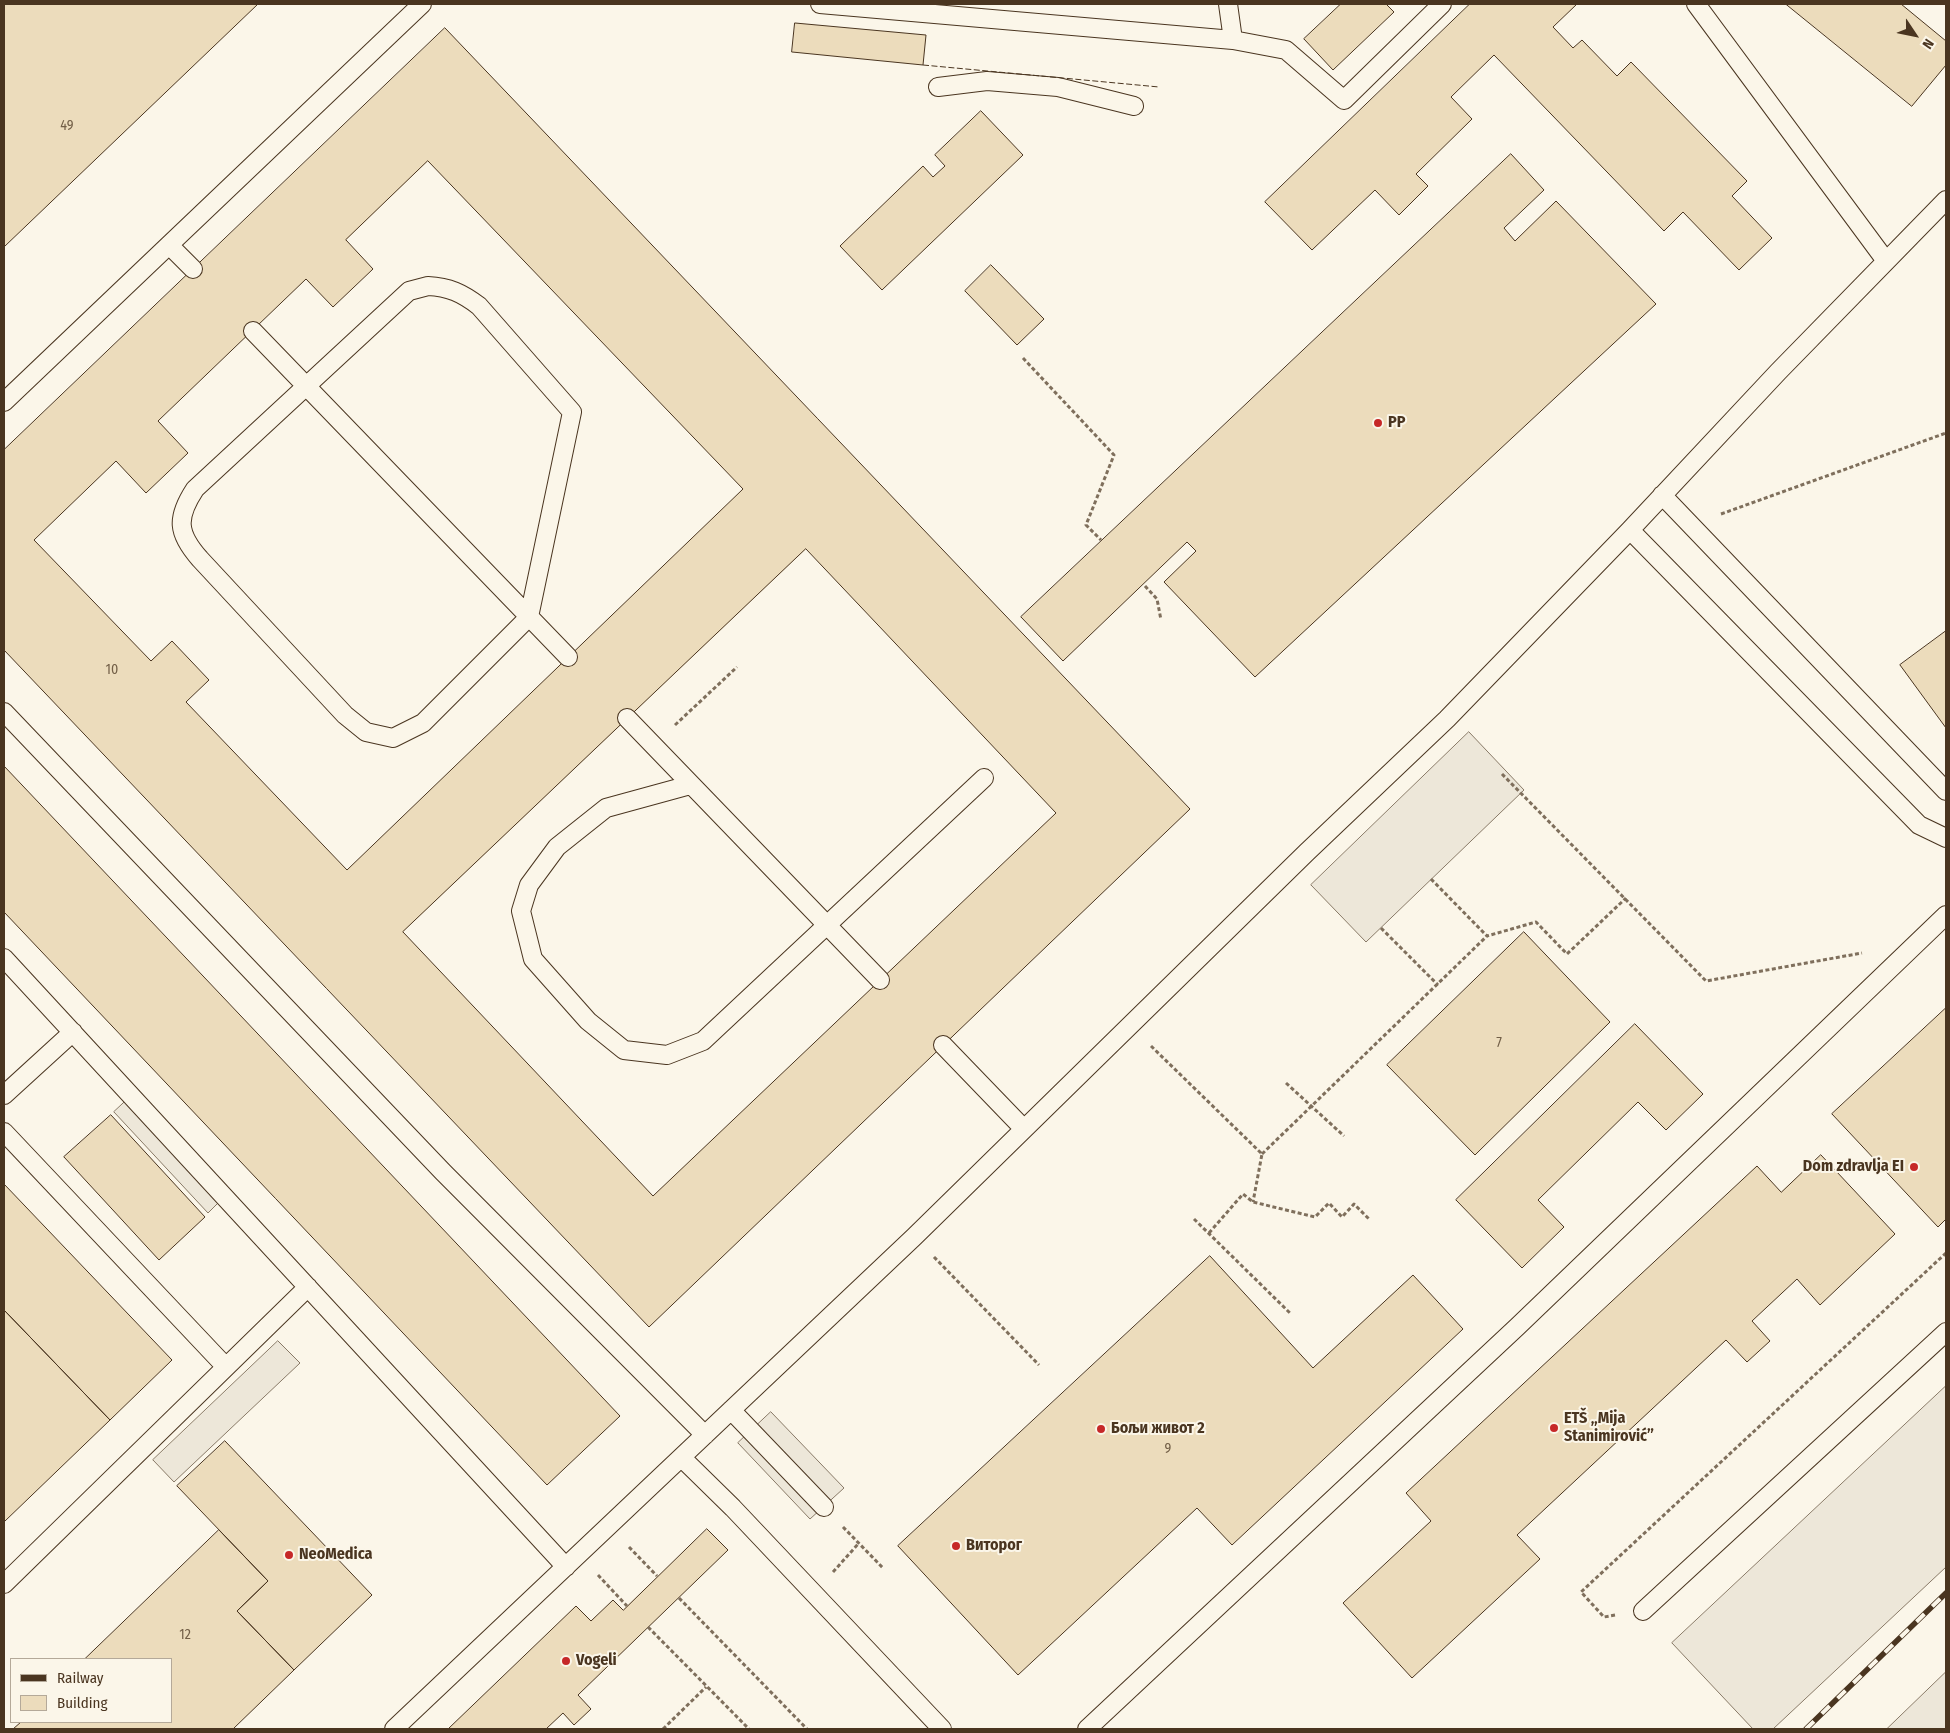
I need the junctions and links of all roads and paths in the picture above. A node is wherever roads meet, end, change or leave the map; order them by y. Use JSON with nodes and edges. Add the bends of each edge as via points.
{"nodes":[{"id":1,"x":422,"y":4,"type":"edge"},
{"id":2,"x":820,"y":4,"type":"edge"},
{"id":3,"x":1228,"y":4,"type":"edge"},
{"id":4,"x":1442,"y":4,"type":"edge"},
{"id":5,"x":1696,"y":4,"type":"edge"},
{"id":6,"x":1233,"y":40,"type":"junction"},
{"id":7,"x":938,"y":87,"type":"dead end"},
{"id":8,"x":1134,"y":106,"type":"dead end"},
{"id":9,"x":1946,"y":200,"type":"edge"},
{"id":10,"x":170,"y":245,"type":"junction"},
{"id":11,"x":1886,"y":261,"type":"junction"},
{"id":12,"x":193,"y":269,"type":"dead end"},
{"id":13,"x":253,"y":331,"type":"dead end"},
{"id":14,"x":1023,"y":358,"type":"dead end"},
{"id":15,"x":307,"y":387,"type":"junction"},
{"id":16,"x":4,"y":402,"type":"edge"},
{"id":17,"x":1946,"y":433,"type":"edge"},
{"id":18,"x":1662,"y":495,"type":"junction"},
{"id":19,"x":1692,"y":525,"type":"junction"},
{"id":20,"x":1630,"y":530,"type":"junction"},
{"id":21,"x":1100,"y":540,"type":"dead end"},
{"id":22,"x":1145,"y":586,"type":"dead end"},
{"id":23,"x":529,"y":617,"type":"junction"},
{"id":24,"x":1161,"y":620,"type":"dead end"},
{"id":25,"x":568,"y":657,"type":"dead end"},
{"id":26,"x":736,"y":667,"type":"dead end"},
{"id":27,"x":4,"y":712,"type":"edge"},
{"id":28,"x":627,"y":718,"type":"dead end"},
{"id":29,"x":653,"y":746,"type":"junction"},
{"id":30,"x":1502,"y":774,"type":"dead end"},
{"id":31,"x":984,"y":778,"type":"dead end"},
{"id":32,"x":690,"y":784,"type":"junction"},
{"id":33,"x":1946,"y":791,"type":"edge"},
{"id":34,"x":1946,"y":838,"type":"edge"},
{"id":35,"x":1431,"y":879,"type":"dead end"},
{"id":36,"x":1626,"y":898,"type":"junction"},
{"id":37,"x":1946,"y":915,"type":"edge"},
{"id":38,"x":827,"y":925,"type":"junction"},
{"id":39,"x":1381,"y":928,"type":"dead end"},
{"id":40,"x":1487,"y":936,"type":"junction"},
{"id":41,"x":1868,"y":951,"type":"dead end"},
{"id":42,"x":4,"y":958,"type":"edge"},
{"id":43,"x":880,"y":980,"type":"dead end"},
{"id":44,"x":1438,"y":985,"type":"junction"},
{"id":45,"x":1131,"y":1026,"type":"junction"},
{"id":46,"x":73,"y":1032,"type":"junction"},
{"id":47,"x":943,"y":1045,"type":"dead end"},
{"id":48,"x":1286,"y":1083,"type":"dead end"},
{"id":49,"x":4,"y":1095,"type":"edge"},
{"id":50,"x":1311,"y":1106,"type":"junction"},
{"id":51,"x":1024,"y":1129,"type":"junction"},
{"id":52,"x":4,"y":1132,"type":"edge"},
{"id":53,"x":1344,"y":1136,"type":"dead end"},
{"id":54,"x":1262,"y":1154,"type":"junction"},
{"id":55,"x":1253,"y":1202,"type":"junction"},
{"id":56,"x":1194,"y":1219,"type":"dead end"},
{"id":57,"x":1369,"y":1219,"type":"dead end"},
{"id":58,"x":1209,"y":1233,"type":"junction"},
{"id":59,"x":914,"y":1237,"type":"junction"},
{"id":60,"x":1946,"y":1253,"type":"edge"},
{"id":61,"x":308,"y":1287,"type":"junction"},
{"id":62,"x":1291,"y":1314,"type":"dead end"},
{"id":63,"x":1946,"y":1332,"type":"edge"},
{"id":64,"x":1039,"y":1365,"type":"dead end"},
{"id":65,"x":225,"y":1366,"type":"junction"},
{"id":66,"x":731,"y":1410,"type":"junction"},
{"id":67,"x":705,"y":1435,"type":"junction"},
{"id":68,"x":682,"y":1458,"type":"junction"},
{"id":69,"x":824,"y":1507,"type":"joint"},
{"id":70,"x":609,"y":1526,"type":"junction"},
{"id":71,"x":859,"y":1543,"type":"junction"},
{"id":72,"x":572,"y":1561,"type":"junction"},
{"id":73,"x":882,"y":1568,"type":"dead end"},
{"id":74,"x":658,"y":1576,"type":"dead end"},
{"id":75,"x":4,"y":1584,"type":"edge"},
{"id":76,"x":814,"y":1594,"type":"junction"},
{"id":77,"x":679,"y":1598,"type":"dead end"},
{"id":78,"x":627,"y":1606,"type":"dead end"},
{"id":79,"x":1643,"y":1611,"type":"joint"},
{"id":80,"x":648,"y":1627,"type":"dead end"},
{"id":81,"x":706,"y":1687,"type":"junction"},
{"id":82,"x":394,"y":1729,"type":"edge"},
{"id":83,"x":663,"y":1729,"type":"edge"},
{"id":84,"x":749,"y":1729,"type":"edge"},
{"id":85,"x":807,"y":1729,"type":"edge"},
{"id":86,"x":942,"y":1729,"type":"edge"},
{"id":87,"x":1087,"y":1729,"type":"edge"}],
"edges":[{"from":1,"to":10,"type":"lane"},
{"from":2,"to":6,"type":"lane"},
{"from":3,"to":6,"type":"lane"},
{"from":4,"to":6,"type":"lane","via":[[1344,100],[1286,50]]},
{"from":5,"to":11,"type":"lane"},
{"from":7,"to":8,"type":"lane","via":[[987,81],[1058,87]]},
{"from":9,"to":11,"type":"lane"},
{"from":10,"to":12,"type":"lane"},
{"from":10,"to":16,"type":"lane"},
{"from":11,"to":18,"type":"lane"},
{"from":13,"to":15,"type":"lane"},
{"from":14,"to":21,"type":"path","via":[[1114,455],[1086,525]]},
{"from":15,"to":23,"type":"lane"},
{"from":15,"to":23,"type":"lane","via":[[409,291],[428,286],[447,287],[479,306],[572,412]]},
{"from":15,"to":23,"type":"lane","via":[[195,489],[183,508],[181,528],[188,546],[345,715],[366,732],[392,738],[423,723]]},
{"from":17,"to":19,"type":"path"},
{"from":18,"to":19,"type":"lane"},
{"from":18,"to":20,"type":"lane"},
{"from":19,"to":33,"type":"lane"},
{"from":20,"to":34,"type":"lane","via":[[1919,825]]},
{"from":20,"to":45,"type":"lane","via":[[1447,719]]},
{"from":22,"to":24,"type":"path","via":[[1158,600]]},
{"from":23,"to":25,"type":"lane"},
{"from":26,"to":29,"type":"path"},
{"from":27,"to":67,"type":"lane","via":[[443,1172]]},
{"from":28,"to":29,"type":"lane"},
{"from":29,"to":32,"type":"lane"},
{"from":30,"to":36,"type":"path"},
{"from":31,"to":38,"type":"lane"},
{"from":32,"to":38,"type":"lane"},
{"from":32,"to":38,"type":"lane","via":[[606,808],[557,847],[529,885],[521,911],[533,959],[588,1021],[624,1050],[667,1055],[703,1041]]},
{"from":35,"to":40,"type":"path"},
{"from":36,"to":40,"type":"path","via":[[1567,954],[1536,922]]},
{"from":36,"to":41,"type":"path","via":[[1706,981]]},
{"from":37,"to":87,"type":"lane","via":[[1517,1327]]},
{"from":38,"to":43,"type":"lane"},
{"from":39,"to":44,"type":"path"},
{"from":40,"to":44,"type":"path"},
{"from":42,"to":46,"type":"lane"},
{"from":44,"to":50,"type":"path"},
{"from":45,"to":51,"type":"lane"},
{"from":45,"to":54,"type":"path"},
{"from":46,"to":49,"type":"lane"},
{"from":46,"to":61,"type":"lane"},
{"from":47,"to":51,"type":"lane"},
{"from":48,"to":50,"type":"path"},
{"from":50,"to":53,"type":"path"},
{"from":50,"to":54,"type":"path"},
{"from":51,"to":59,"type":"lane"},
{"from":52,"to":65,"type":"lane"},
{"from":54,"to":55,"type":"path"},
{"from":55,"to":57,"type":"path","via":[[1315,1217],[1329,1203],[1342,1217],[1354,1204]]},
{"from":55,"to":58,"type":"path","via":[[1244,1194]]},
{"from":56,"to":58,"type":"path"},
{"from":58,"to":62,"type":"path"},
{"from":59,"to":64,"type":"path"},
{"from":59,"to":66,"type":"lane"},
{"from":60,"to":79,"type":"path","via":[[1581,1592],[1604,1616]]},
{"from":61,"to":65,"type":"lane"},
{"from":61,"to":72,"type":"lane"},
{"from":63,"to":79,"type":"lane"},
{"from":65,"to":75,"type":"lane"},
{"from":66,"to":67,"type":"lane"},
{"from":66,"to":69,"type":"lane"},
{"from":67,"to":68,"type":"lane"},
{"from":68,"to":70,"type":"lane"},
{"from":68,"to":76,"type":"lane"},
{"from":69,"to":71,"type":"path"},
{"from":70,"to":72,"type":"lane"},
{"from":70,"to":74,"type":"path"},
{"from":71,"to":73,"type":"path"},
{"from":71,"to":76,"type":"path"},
{"from":72,"to":78,"type":"path"},
{"from":72,"to":82,"type":"lane"},
{"from":76,"to":86,"type":"lane"},
{"from":77,"to":85,"type":"path"},
{"from":80,"to":81,"type":"path"},
{"from":81,"to":83,"type":"path"},
{"from":81,"to":84,"type":"path"}]}
